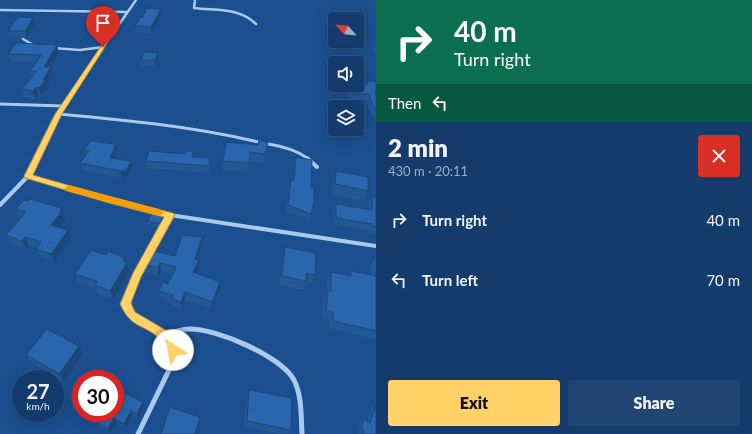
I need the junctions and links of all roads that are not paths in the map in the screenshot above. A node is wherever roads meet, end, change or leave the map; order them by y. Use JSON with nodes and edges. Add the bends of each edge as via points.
{"nodes":[{"id":1,"x":136,"y":0,"type":"edge"},
{"id":2,"x":195,"y":0,"type":"edge"},
{"id":3,"x":0,"y":10,"type":"edge"},
{"id":4,"x":127,"y":12,"type":"junction"},
{"id":5,"x":256,"y":24,"type":"dead end"},
{"id":6,"x":23,"y":39,"type":"dead end"},
{"id":7,"x":37,"y":47,"type":"edge"},
{"id":8,"x":103,"y":47,"type":"junction"},
{"id":9,"x":52,"y":48,"type":"edge"},
{"id":10,"x":0,"y":104,"type":"edge"},
{"id":11,"x":64,"y":106,"type":"junction"},
{"id":12,"x":59,"y":114,"type":"junction"},
{"id":13,"x":317,"y":167,"type":"dead end"},
{"id":14,"x":28,"y":176,"type":"junction"},
{"id":15,"x":0,"y":205,"type":"edge"},
{"id":16,"x":170,"y":215,"type":"junction"},
{"id":17,"x":376,"y":246,"type":"edge"},
{"id":18,"x":165,"y":336,"type":"junction"},
{"id":19,"x":138,"y":434,"type":"edge"},
{"id":20,"x":302,"y":434,"type":"edge"}],
"edges":[{"from":1,"to":4,"type":"street"},
{"from":2,"to":5,"type":"street","via":[[194,8],[236,13],[246,16]]},
{"from":3,"to":4,"type":"street"},
{"from":4,"to":8,"type":"street"},
{"from":6,"to":7,"type":"street"},
{"from":8,"to":9,"type":"street","via":[[80,50]]},
{"from":8,"to":11,"type":"street"},
{"from":10,"to":11,"type":"street"},
{"from":11,"to":12,"type":"street"},
{"from":12,"to":13,"type":"street","via":[[131,120],[215,132],[282,147],[303,155]]},
{"from":12,"to":14,"type":"street"},
{"from":14,"to":15,"type":"street"},
{"from":14,"to":16,"type":"street"},
{"from":16,"to":17,"type":"street"},
{"from":16,"to":18,"type":"street","via":[[125,304],[131,315]]},
{"from":18,"to":19,"type":"street","via":[[173,350],[170,368]]},
{"from":18,"to":20,"type":"street","via":[[190,328],[209,331],[266,353],[289,371],[300,394]]}]}
